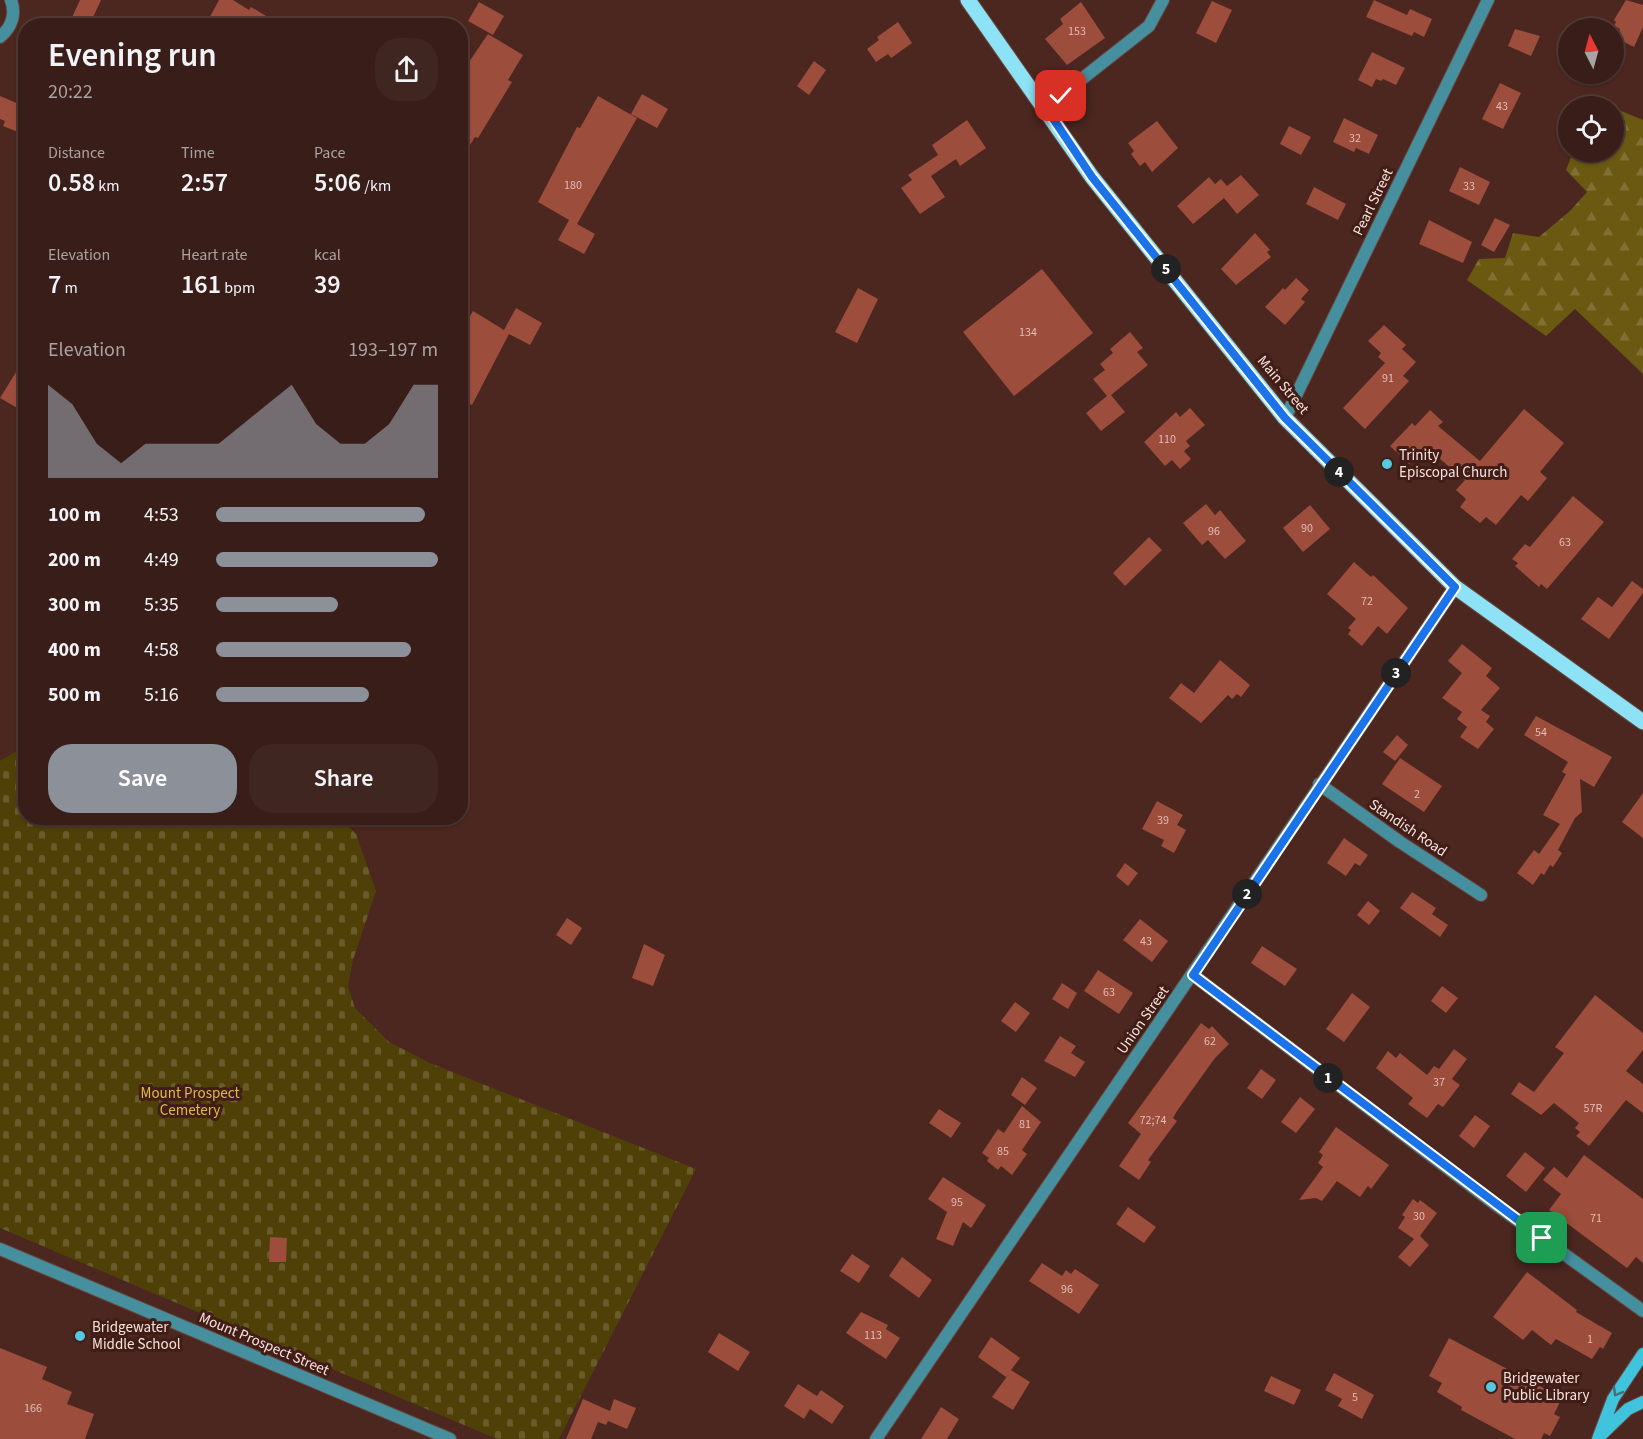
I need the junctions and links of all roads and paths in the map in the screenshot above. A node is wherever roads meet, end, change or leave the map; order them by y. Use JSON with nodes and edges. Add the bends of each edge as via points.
{"nodes":[{"id":1,"x":11,"y":0,"type":"edge"},
{"id":2,"x":968,"y":0,"type":"edge"},
{"id":3,"x":1162,"y":0,"type":"edge"},
{"id":4,"x":1488,"y":0,"type":"edge"},
{"id":5,"x":0,"y":37,"type":"edge"},
{"id":6,"x":1046,"y":108,"type":"junction"},
{"id":7,"x":1285,"y":418,"type":"junction"},
{"id":8,"x":1455,"y":587,"type":"junction"},
{"id":9,"x":1643,"y":722,"type":"edge"},
{"id":10,"x":1319,"y":784,"type":"junction"},
{"id":11,"x":1481,"y":895,"type":"dead end"},
{"id":12,"x":1193,"y":975,"type":"junction"},
{"id":13,"x":0,"y":1249,"type":"edge"},
{"id":14,"x":1643,"y":1311,"type":"edge"},
{"id":15,"x":1643,"y":1354,"type":"edge"},
{"id":16,"x":1643,"y":1402,"type":"edge"},
{"id":17,"x":1600,"y":1437,"type":"edge"},
{"id":18,"x":450,"y":1439,"type":"edge"},
{"id":19,"x":876,"y":1439,"type":"edge"}],
"edges":[{"from":1,"to":5,"type":"street","via":[[13,18]]},
{"from":2,"to":6,"type":"main road","name":"Main Street"},
{"from":3,"to":6,"type":"street","via":[[1149,26]]},
{"from":4,"to":7,"type":"street","name":"Pearl Street"},
{"from":6,"to":7,"type":"main road","name":"Main Street","via":[[1092,177]]},
{"from":7,"to":8,"type":"main road","name":"Main Street"},
{"from":8,"to":9,"type":"main road","name":"Main Street"},
{"from":8,"to":10,"type":"street","name":"Union Street"},
{"from":10,"to":11,"type":"street","name":"Standish Road"},
{"from":10,"to":12,"type":"street","name":"Union Street"},
{"from":12,"to":14,"type":"street","via":[[1492,1202]]},
{"from":12,"to":19,"type":"street","name":"Union Street"},
{"from":13,"to":18,"type":"street","name":"Mount Prospect Street"},
{"from":15,"to":17,"type":"main road","one_way":true,"via":[[1612,1399]]},
{"from":16,"to":17,"type":"main road","via":[[1628,1409]]}]}
